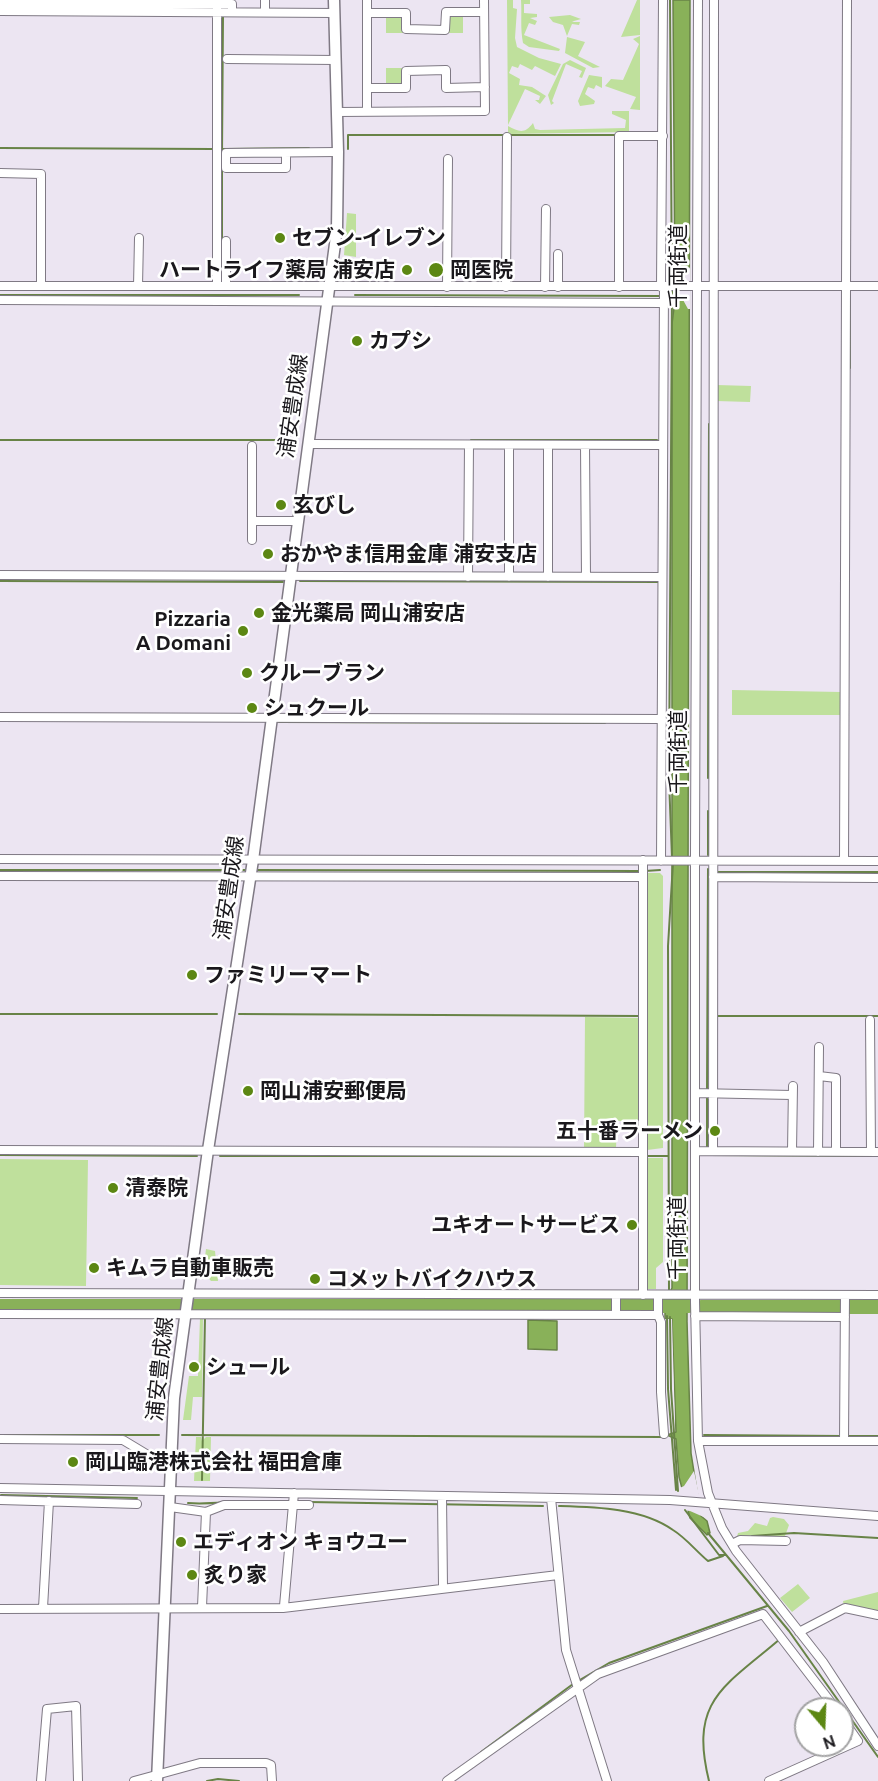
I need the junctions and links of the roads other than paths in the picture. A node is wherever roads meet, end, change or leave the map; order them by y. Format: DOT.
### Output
graph roads {
  1 [pos="265,0"];
  2 [pos="334,0"];
  3 [pos="367,0"];
  4 [pos="484,0"];
  5 [pos="663,0"];
  6 [pos="698,0"];
  7 [pos="714,0"];
  8 [pos="847,0"];
  9 [pos="0,4"];
  10 [pos="221,8"];
  11 [pos="0,11"];
  12 [pos="265,12"];
  13 [pos="484,12"];
  14 [pos="334,13"];
  15 [pos="367,13"];
  16 [pos="698,42"];
  17 [pos="711,42"];
  18 [pos="227,59"];
  19 [pos="336,60"];
  20 [pos="485,87"];
  21 [pos="367,88"];
  22 [pos="698,98"];
  23 [pos="711,98"];
  24 [pos="337,112"];
  25 [pos="367,112"];
  26 [pos="663,136"];
  27 [pos="507,137"];
  28 [pos="338,152"];
  29 [pos="286,154"];
  30 [pos="697,158"];
  31 [pos="710,158"];
  32 [pos="448,159"];
  33 [pos="0,173"];
  34 [pos="546,209"];
  35 [pos="139,238"];
  36 [pos="226,241"];
  37 [pos="558,254"];
  38 [pos="0,286"];
  39 [pos="41,286"];
  40 [pos="138,286"];
  41 [pos="222,286"];
  42 [pos="713,286"];
  43 [pos="849,286"];
  44 [pos="878,286"];
  45 [pos="330,287"];
  46 [pos="447,287"];
  47 [pos="507,287"];
  48 [pos="545,287"];
  49 [pos="558,287"];
  50 [pos="619,287"];
  51 [pos="665,287"];
  52 [pos="693,287"];
  53 [pos="194,294"];
  54 [pos="257,295"];
  55 [pos="485,295"];
  56 [pos="0,300"];
  57 [pos="328,303"];
  58 [pos="663,303"];
  59 [pos="696,332"];
  60 [pos="713,333"];
  61 [pos="713,418"];
  62 [pos="696,419"];
  63 [pos="308,444"];
  64 [pos="469,445"];
  65 [pos="509,445"];
  66 [pos="548,445"];
  67 [pos="585,445"];
  68 [pos="662,445"];
  69 [pos="252,446"];
  70 [pos="697,467"];
  71 [pos="710,467"];
  72 [pos="297,520"];
  73 [pos="252,521"];
  74 [pos="697,535"];
  75 [pos="710,535"];
  76 [pos="252,540"];
  77 [pos="0,575"];
  78 [pos="292,577"];
  79 [pos="468,577"];
  80 [pos="509,577"];
  81 [pos="548,577"];
  82 [pos="586,577"];
  83 [pos="662,577"];
  84 [pos="0,717"];
  85 [pos="273,717"];
  86 [pos="662,719"];
  87 [pos="696,723"];
  88 [pos="710,724"];
  89 [pos="0,859"];
  90 [pos="666,861"];
  91 [pos="692,861"];
  92 [pos="844,861"];
  93 [pos="878,861"];
  94 [pos="252,869"];
  95 [pos="643,870"];
  96 [pos="713,870"];
  97 [pos="0,876"];
  98 [pos="878,878"];
  99 [pos="870,1020"];
  100 [pos="819,1047"];
  101 [pos="819,1076"];
  102 [pos="695,1093"];
  103 [pos="709,1093"];
  104 [pos="0,1150"];
  105 [pos="208,1150"];
  106 [pos="696,1151"];
  107 [pos="713,1151"];
  108 [pos="792,1151"];
  109 [pos="818,1152"];
  110 [pos="836,1152"];
  111 [pos="874,1152"];
  112 [pos="642,1155"];
  113 [pos="0,1293"];
  114 [pos="643,1295"];
  115 [pos="691,1295"];
  116 [pos="878,1295"];
  117 [pos="616,1298"];
  118 [pos="659,1303"];
  119 [pos="186,1305"];
  120 [pos="845,1306"];
  121 [pos="616,1313"];
  122 [pos="0,1314"];
  123 [pos="695,1317"];
  124 [pos="664,1434"];
  125 [pos="844,1437"];
  126 [pos="0,1439"];
  127 [pos="698,1441"];
  128 [pos="878,1441"];
  129 [pos="171,1469"];
  130 [pos="0,1488"];
  131 [pos="170,1490"];
  132 [pos="294,1493"];
  133 [pos="551,1498"];
  134 [pos="0,1500"];
  135 [pos="442,1501"];
  136 [pos="49,1502"];
  137 [pos="711,1503"];
  138 [pos="137,1504"];
  139 [pos="309,1505"];
  140 [pos="292,1506"];
  141 [pos="170,1507"];
  142 [pos="206,1512"];
  143 [pos="878,1516"];
  144 [pos="786,1541"];
  145 [pos="732,1544"];
  146 [pos="558,1575"];
  147 [pos="443,1587"];
  148 [pos="284,1606"];
  149 [pos="776,1606"];
  150 [pos="165,1607"];
  151 [pos="202,1607"];
  152 [pos="43,1608"];
  153 [pos="0,1609"];
  154 [pos="765,1615"];
  155 [pos="878,1615"];
  156 [pos="799,1632"];
  157 [pos="576,1684"];
  158 [pos="827,1697"];
  159 [pos="878,1746"];
  160 [pos="822,1757"];
  161 [pos="157,1777"];
  162 [pos="41,1781"];
  163 [pos="78,1781"];
  164 [pos="134,1781"];
  165 [pos="272,1781"];
  166 [pos="447,1781"];
  167 [pos="607,1781"];
  168 [pos="769,1781"];
  1 -- 12 [label="street"];
  2 -- 14 [label="main road, 浦安豊成線"];
  3 -- 15 [label="street"];
  4 -- 13 [label="street"];
  5 -- 26 [label="street"];
  6 -- 16 [label="street, 千両街道"];
  7 -- 17 [label="street"];
  8 -- 43 [label="street"];
  9 -- 10 [label="street"];
  10 -- 11 [label="street"];
  10 -- 12 [label="street"];
  10 -- 41 [label="street"];
  12 -- 14 [label="street"];
  13 -- 15 [label="street"];
  13 -- 20 [label="street"];
  14 -- 19 [label="main road, 浦安豊成線"];
  15 -- 21 [label="street"];
  16 -- 17 [label="street"];
  16 -- 22 [label="street, 千両街道"];
  17 -- 23 [label="street"];
  18 -- 19 [label="street"];
  19 -- 24 [label="main road, 浦安豊成線"];
  20 -- 21 [label="street"];
  20 -- 25 [label="street"];
  21 -- 25 [label="street"];
  22 -- 23 [label="street"];
  22 -- 30 [label="street, 千両街道"];
  23 -- 31 [label="street"];
  24 -- 25 [label="street"];
  24 -- 28 [label="main road, 浦安豊成線"];
  26 -- 50 [label="street"];
  26 -- 51 [label="street"];
  27 -- 47 [label="street"];
  28 -- 29 [label="street"];
  28 -- 45 [label="main road, 浦安豊成線"];
  29 -- 29 [label="street"];
  30 -- 31 [label="street"];
  30 -- 52 [label="street, 千両街道"];
  31 -- 42 [label="street"];
  32 -- 46 [label="street"];
  33 -- 39 [label="street"];
  34 -- 48 [label="street"];
  35 -- 40 [label="street"];
  36 -- 41 [label="street"];
  37 -- 49 [label="street"];
  38 -- 39 [label="street"];
  39 -- 40 [label="street"];
  40 -- 53 [label="street"];
  41 -- 53 [label="street"];
  41 -- 54 [label="street"];
  42 -- 43 [label="street"];
  42 -- 52 [label="street"];
  42 -- 60 [label="street"];
  43 -- 44 [label="street"];
  43 -- 92 [label="street"];
  45 -- 46 [label="street"];
  45 -- 54 [label="street"];
  45 -- 57 [label="main road, 浦安豊成線"];
  46 -- 55 [label="street"];
  47 -- 48 [label="street"];
  47 -- 55 [label="street"];
  48 -- 49 [label="street"];
  49 -- 50 [label="street"];
  50 -- 51 [label="street"];
  51 -- 52 [label="street"];
  51 -- 58 [label="street"];
  52 -- 59 [label="street, 千両街道"];
  53 -- 54 [label="street"];
  53 -- 56 [label="street"];
  54 -- 57 [label="street"];
  55 -- 57 [label="street"];
  55 -- 58 [label="street"];
  57 -- 63 [label="main road, 浦安豊成線"];
  58 -- 68 [label="street"];
  59 -- 60 [label="street"];
  59 -- 62 [label="street, 千両街道"];
  60 -- 61 [label="street"];
  61 -- 62 [label="street"];
  61 -- 71 [label="street"];
  62 -- 70 [label="street, 千両街道"];
  63 -- 64 [label="street"];
  63 -- 72 [label="main road, 浦安豊成線"];
  64 -- 65 [label="street"];
  64 -- 79 [label="street"];
  65 -- 66 [label="street"];
  65 -- 80 [label="street"];
  66 -- 67 [label="street"];
  66 -- 81 [label="street"];
  67 -- 68 [label="street"];
  67 -- 82 [label="street"];
  68 -- 83 [label="street"];
  69 -- 73 [label="street"];
  70 -- 71 [label="street"];
  70 -- 74 [label="street, 千両街道"];
  71 -- 75 [label="street"];
  72 -- 73 [label="street"];
  72 -- 78 [label="main road, 浦安豊成線"];
  73 -- 76 [label="street"];
  74 -- 75 [label="street"];
  74 -- 87 [label="street, 千両街道"];
  75 -- 88 [label="street"];
  77 -- 78 [label="street"];
  78 -- 79 [label="street"];
  78 -- 85 [label="main road, 浦安豊成線"];
  79 -- 80 [label="street"];
  80 -- 81 [label="street"];
  81 -- 82 [label="street"];
  82 -- 83 [label="street"];
  83 -- 86 [label="street"];
  84 -- 85 [label="street"];
  85 -- 86 [label="street"];
  85 -- 94 [label="main road, 浦安豊成線"];
  86 -- 90 [label="street"];
  87 -- 88 [label="street"];
  87 -- 91 [label="street, 千両街道"];
  88 -- 96 [label="street"];
  89 -- 94 [label="street"];
  90 -- 91 [label="street"];
  90 -- 95 [label="street"];
  91 -- 96 [label="street"];
  91 -- 102 [label="street, 千両街道"];
  92 -- 93 [label="street"];
  92 -- 96 [label="street"];
  94 -- 95 [label="street"];
  94 -- 95 [label="street"];
  94 -- 97 [label="street"];
  94 -- 105 [label="main road, 浦安豊成線"];
  95 -- 112 [label="street"];
  96 -- 98 [label="street"];
  96 -- 103 [label="street"];
  99 -- 111 [label="street"];
  100 -- 101 [label="street"];
  101 -- 109 [label="street"];
  101 -- 110 [label="street"];
  102 -- 103 [label="street"];
  102 -- 106 [label="street, 千両街道"];
  103 -- 107 [label="street"];
  103 -- 108 [label="street"];
  104 -- 105 [label="street"];
  105 -- 112 [label="street"];
  105 -- 119 [label="main road, 浦安豊成線"];
  106 -- 107 [label="street"];
  106 -- 115 [label="street, 千両街道"];
  107 -- 108 [label="street"];
  108 -- 109 [label="street"];
  109 -- 110 [label="street"];
  110 -- 111 [label="street"];
  112 -- 114 [label="street"];
  113 -- 119 [label="street"];
  114 -- 117 [label="street"];
  114 -- 118 [label="street"];
  115 -- 118 [label="street"];
  115 -- 120 [label="street"];
  115 -- 123 [label="street, 千両街道"];
  116 -- 120 [label="street"];
  117 -- 119 [label="street"];
  117 -- 121 [label="street"];
  118 -- 121 [label="street"];
  118 -- 124 [label="street"];
  119 -- 121 [label="street"];
  119 -- 122 [label="street"];
  119 -- 129 [label="main road, 浦安豊成線"];
  120 -- 123 [label="street"];
  120 -- 125 [label="street"];
  123 -- 127 [label="street, 千両街道"];
  125 -- 127 [label="street"];
  125 -- 128 [label="street"];
  126 -- 129 [label="street"];
  127 -- 137 [label="street, 千両街道"];
  129 -- 131 [label="main road, 浦安豊成線"];
  130 -- 131 [label="street"];
  131 -- 132 [label="street"];
  131 -- 141 [label="main road, 浦安豊成線"];
  132 -- 135 [label="street"];
  132 -- 140 [label="street"];
  133 -- 135 [label="street"];
  133 -- 137 [label="street"];
  133 -- 146 [label="street"];
  134 -- 136 [label="street"];
  135 -- 147 [label="street"];
  136 -- 138 [label="street"];
  136 -- 152 [label="street"];
  137 -- 143 [label="street"];
  137 -- 145 [label="street, 千両街道"];
  139 -- 140 [label="street"];
  140 -- 142 [label="street"];
  140 -- 148 [label="street"];
  141 -- 142 [label="street"];
  141 -- 150 [label="main road, 浦安豊成線"];
  142 -- 151 [label="street"];
  144 -- 145 [label="street"];
  145 -- 149 [label="street, 千両街道"];
  146 -- 147 [label="street"];
  146 -- 157 [label="street"];
  147 -- 148 [label="street"];
  148 -- 151 [label="street"];
  149 -- 154 [label="street"];
  149 -- 156 [label="street, 千両街道"];
  150 -- 151 [label="street"];
  150 -- 152 [label="street"];
  150 -- 161 [label="main road, 浦安豊成線"];
  152 -- 153 [label="street"];
  154 -- 157 [label="street"];
  154 -- 158 [label="street"];
  155 -- 156 [label="street"];
  156 -- 159 [label="street, 千両街道"];
  157 -- 166 [label="street"];
  157 -- 167 [label="street"];
  160 -- 168 [label="street"];
  161 -- 164 [label="street"];
  161 -- 165 [label="street"];
  162 -- 163 [label="street"];
}
